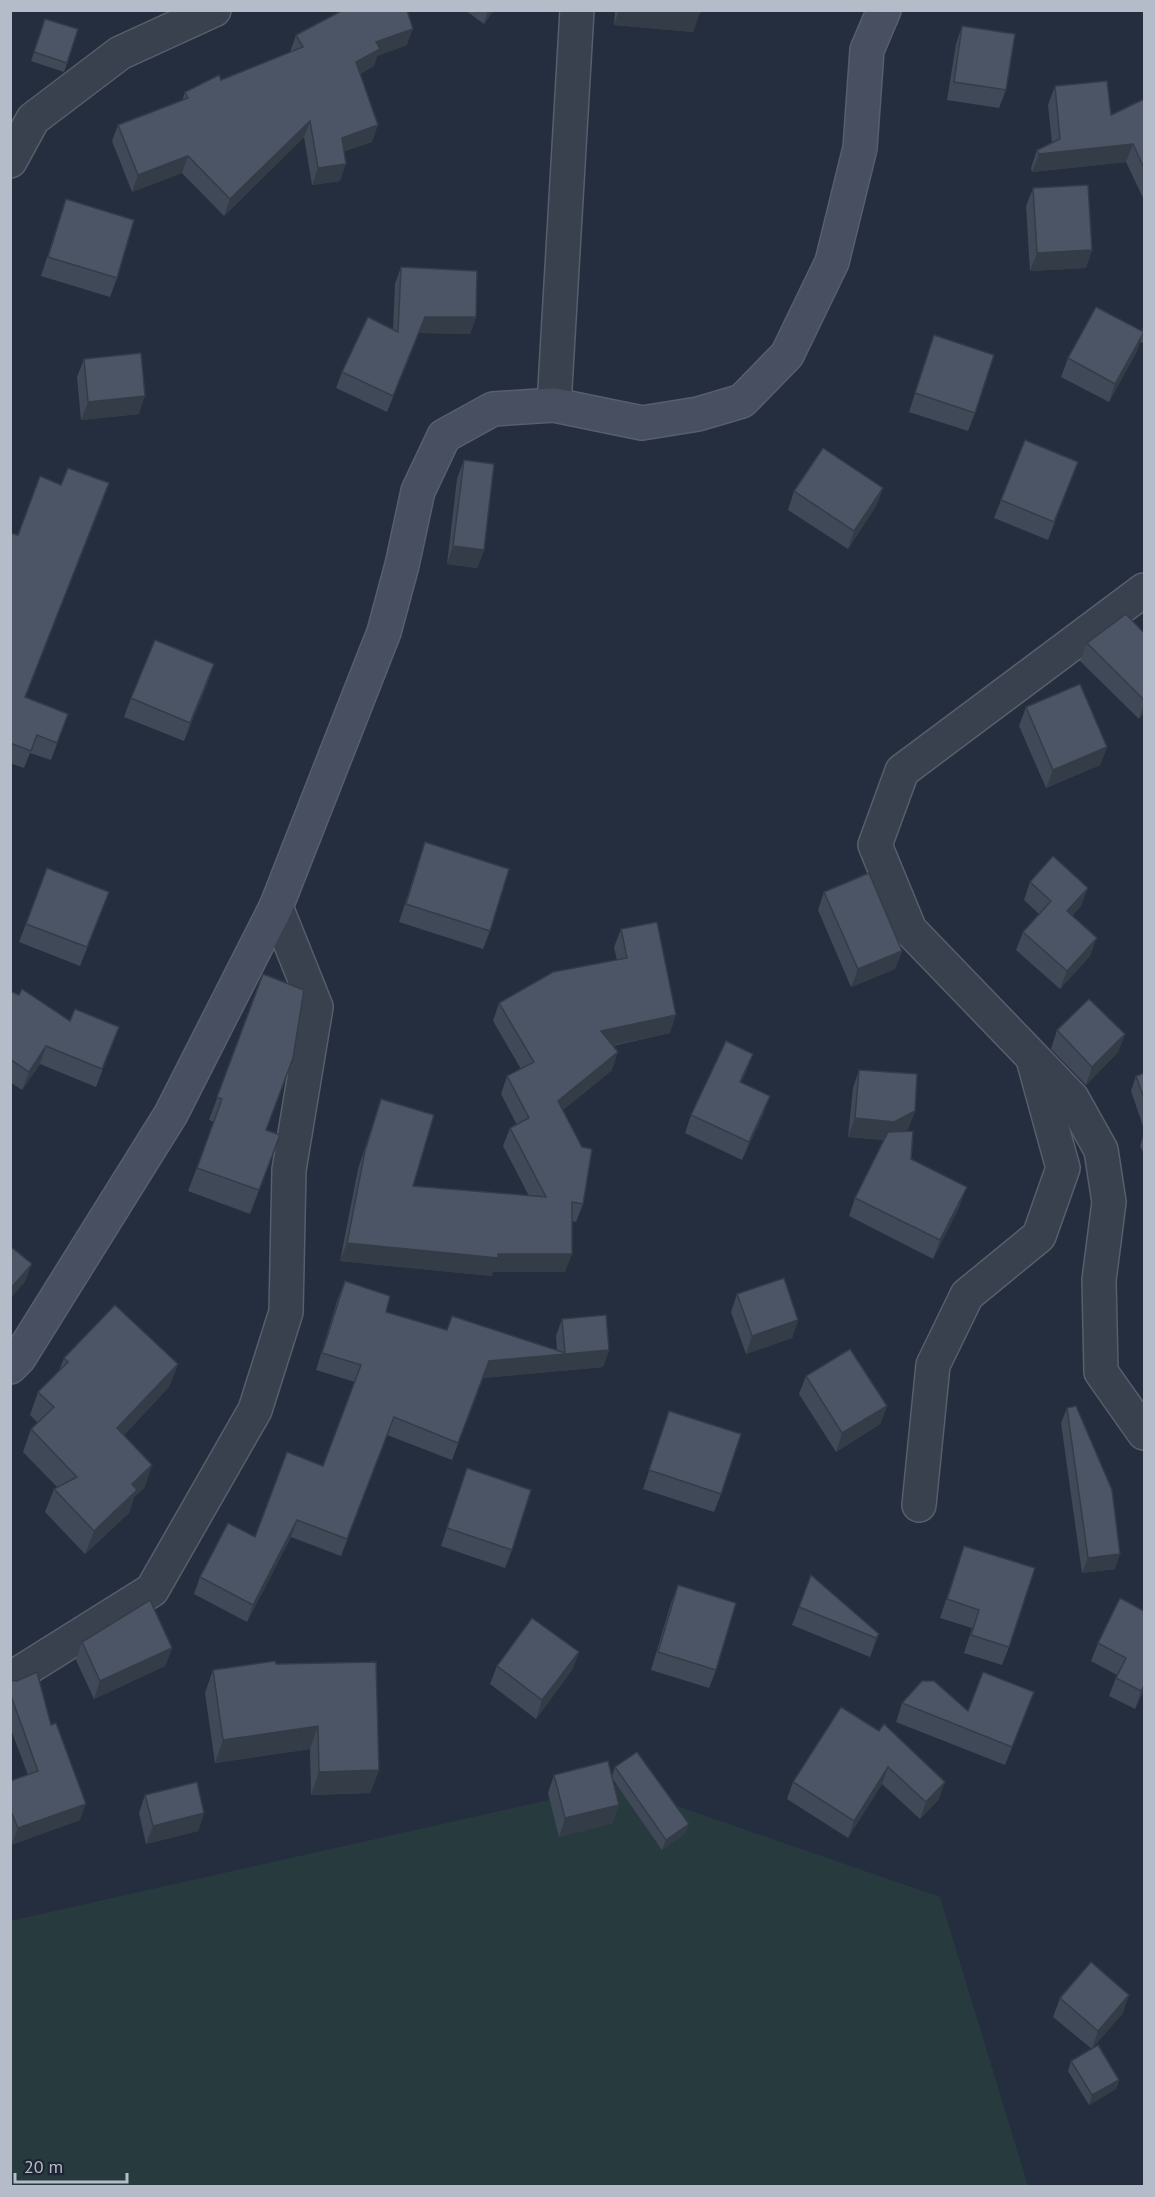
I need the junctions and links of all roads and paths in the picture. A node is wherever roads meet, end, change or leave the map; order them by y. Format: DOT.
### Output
graph roads {
  1 [pos="214,10"];
  2 [pos="577,10"];
  3 [pos="884,10"];
  4 [pos="10,161"];
  5 [pos="554,405"];
  6 [pos="1144,590"];
  7 [pos="276,907"];
  8 [pos="1032,1055"];
  9 [pos="10,1366"];
  10 [pos="1144,1433"];
  11 [pos="919,1505"];
  12 [pos="10,1679"];
  1 -- 4 [label="street"];
  2 -- 5 [label="street"];
  3 -- 5 [label="main road"];
  5 -- 7 [label="main road"];
  6 -- 8 [label="street"];
  7 -- 9 [label="main road"];
  7 -- 12 [label="street"];
  8 -- 10 [label="street"];
  8 -- 11 [label="street"];
}
